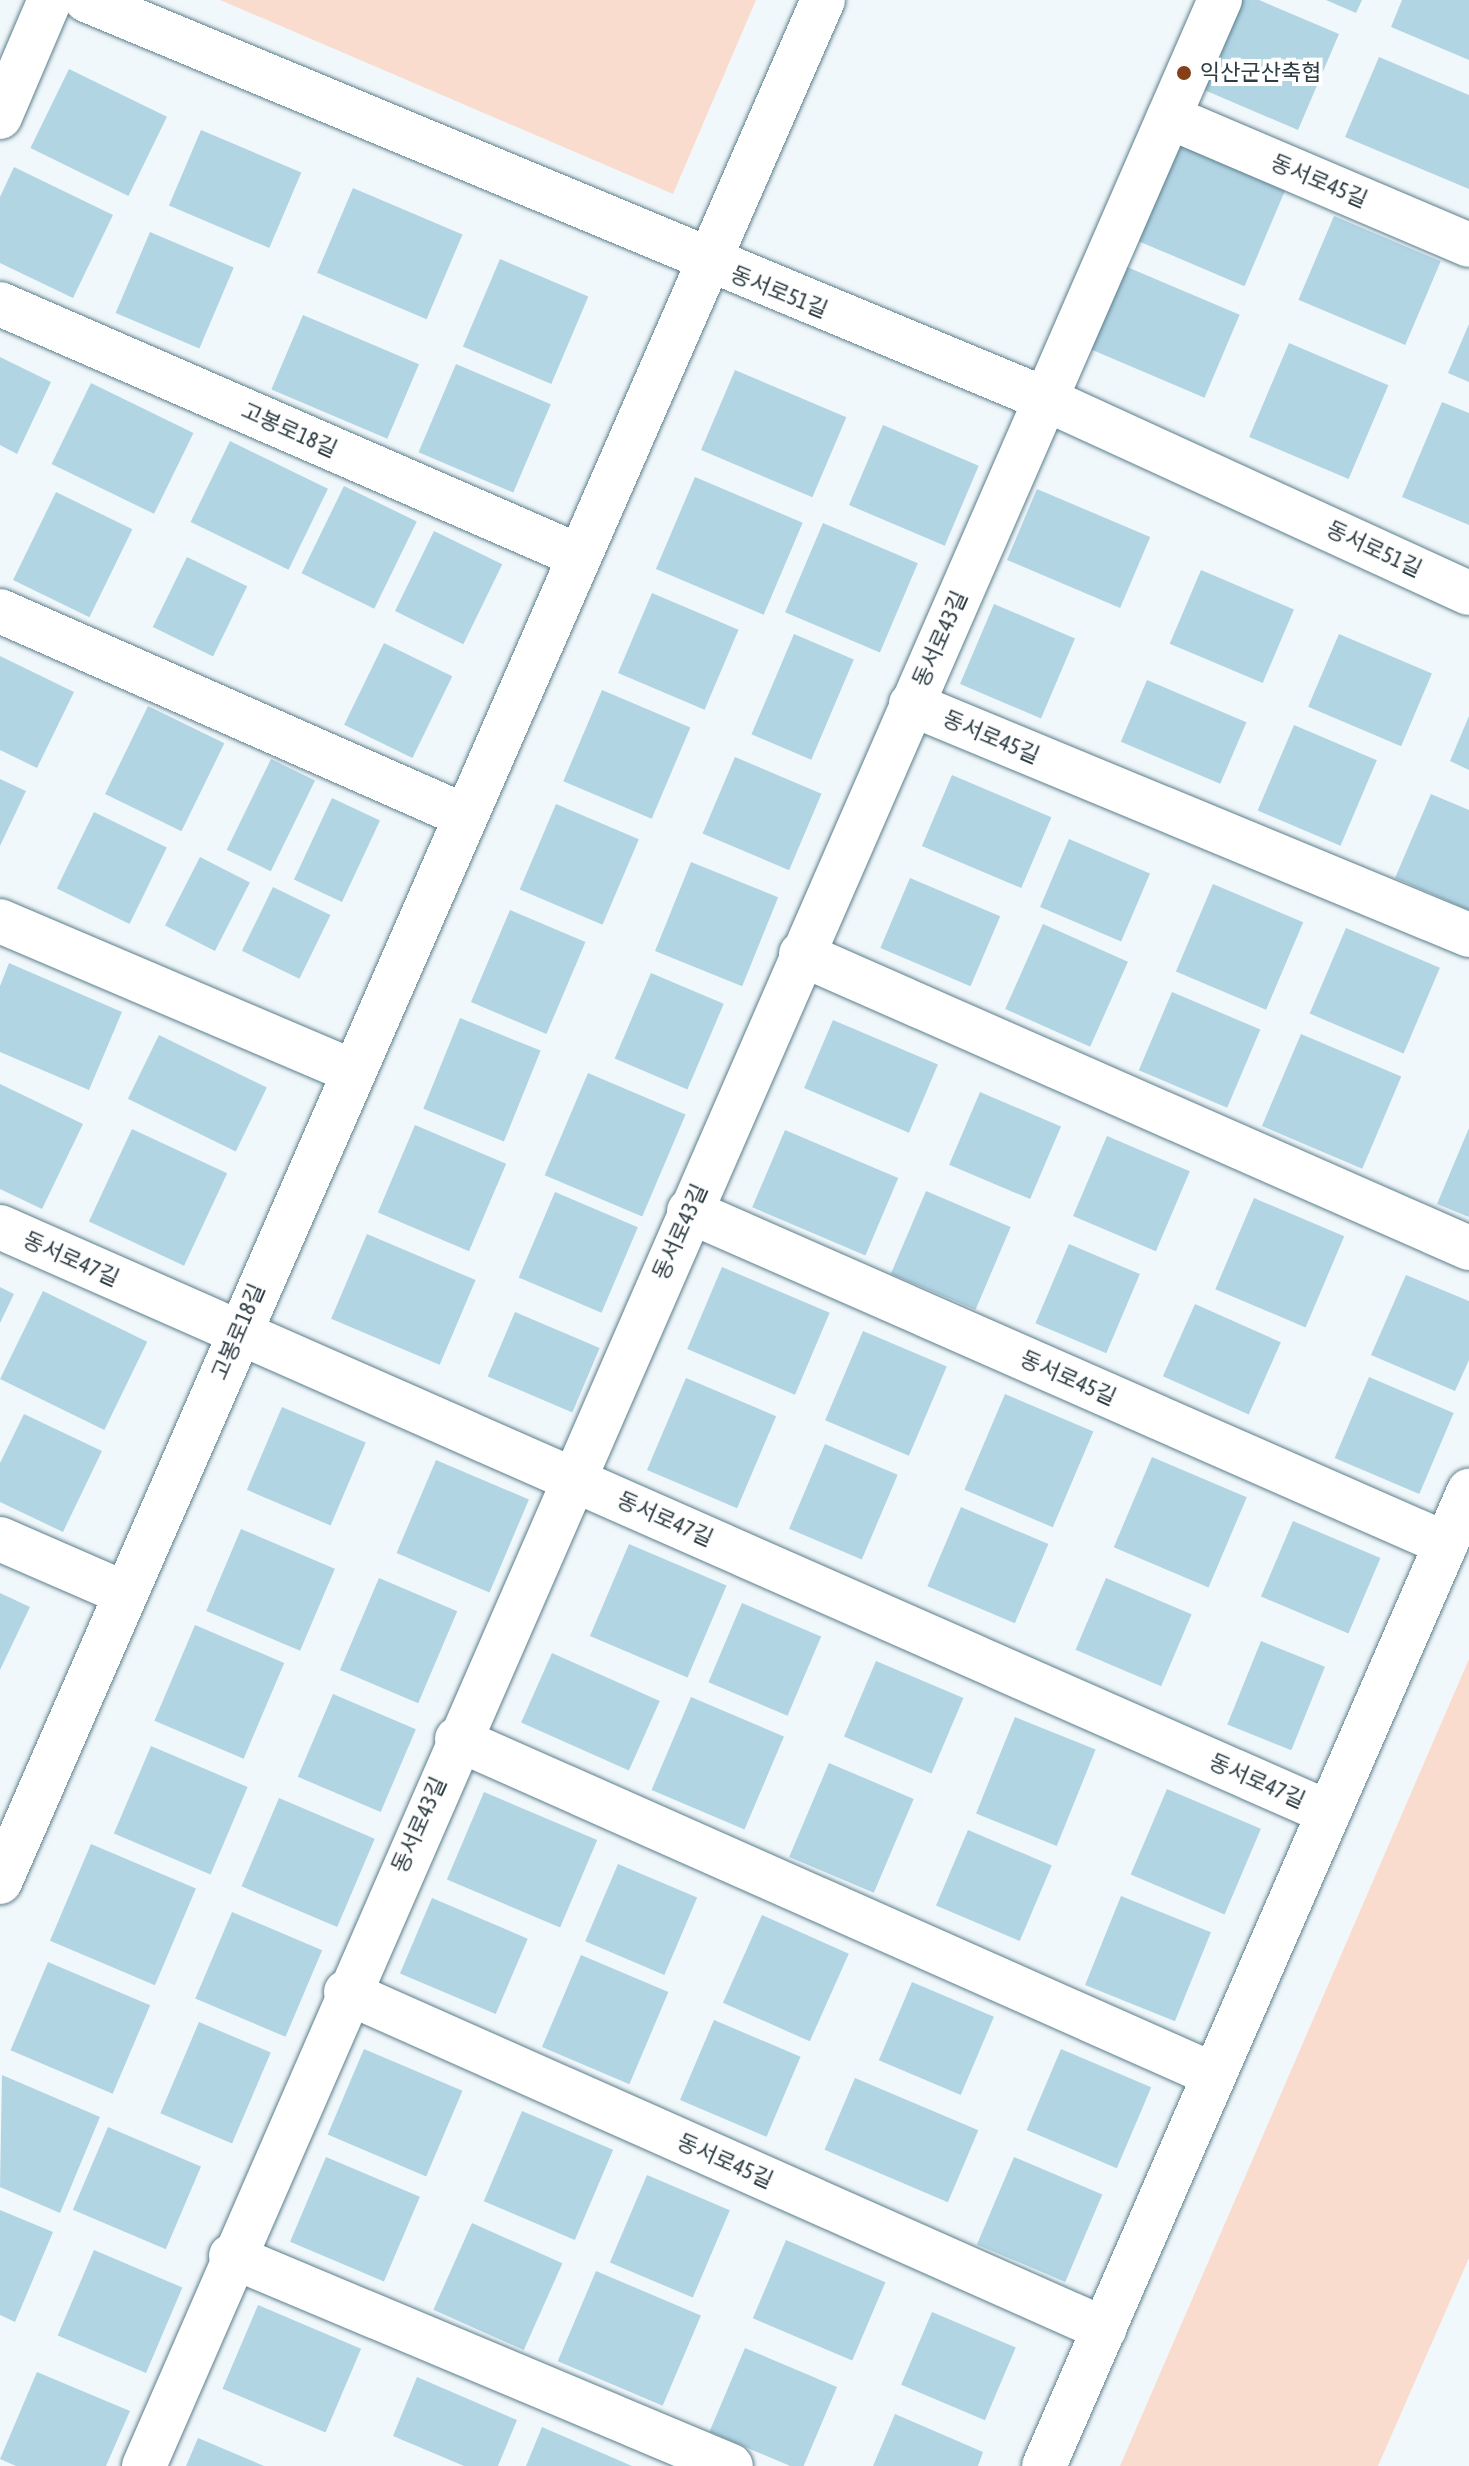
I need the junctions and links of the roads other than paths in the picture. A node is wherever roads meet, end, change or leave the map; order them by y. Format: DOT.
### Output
graph roads {
  1 [pos="50,0"];
  2 [pos="86,0"];
  3 [pos="823,0"];
  4 [pos="1220,0"];
  5 [pos="0,117"];
  6 [pos="1169,117"];
  7 [pos="1469,245"];
  8 [pos="709,264"];
  9 [pos="0,304"];
  10 [pos="1045,399"];
  11 [pos="579,556"];
  12 [pos="1469,593"];
  13 [pos="0,611"];
  14 [pos="911,704"];
  15 [pos="465,816"];
  16 [pos="0,921"];
  17 [pos="1469,935"];
  18 [pos="801,954"];
  19 [pos="349,1070"];
  20 [pos="689,1211"];
  21 [pos="0,1227"];
  22 [pos="1469,1248"];
  23 [pos="238,1333"];
  24 [pos="571,1478"];
  25 [pos="1469,1491"];
  26 [pos="0,1539"];
  27 [pos="1446,1544"];
  28 [pos="124,1593"];
  29 [pos="457,1739"];
  30 [pos="1329,1813"];
  31 [pos="3,1864"];
  32 [pos="346,1992"];
  33 [pos="1214,2075"];
  34 [pos="231,2256"];
  35 [pos="1104,2329"];
  36 [pos="144,2466"];
  37 [pos="731,2466"];
  38 [pos="1044,2466"];
  1 -- 5 [label="street"];
  2 -- 8 [label="street, 동서로51길"];
  3 -- 8 [label="street, 고봉로18길"];
  4 -- 6 [label="street, 동서로43길"];
  6 -- 7 [label="street, 동서로45길"];
  6 -- 10 [label="street, 동서로43길"];
  8 -- 10 [label="street, 동서로51길"];
  8 -- 11 [label="street, 고봉로18길"];
  9 -- 11 [label="street, 고봉로18길"];
  10 -- 12 [label="street, 동서로51길"];
  10 -- 14 [label="street, 동서로43길"];
  11 -- 15 [label="street, 고봉로18길"];
  13 -- 15 [label="street"];
  14 -- 17 [label="street, 동서로45길"];
  14 -- 18 [label="street, 동서로43길"];
  15 -- 19 [label="street, 고봉로18길"];
  16 -- 19 [label="street"];
  18 -- 20 [label="street, 동서로43길"];
  18 -- 22 [label="street"];
  19 -- 23 [label="street, 고봉로18길"];
  20 -- 24 [label="street, 동서로43길"];
  20 -- 27 [label="street, 동서로45길"];
  21 -- 23 [label="street, 동서로47길"];
  23 -- 24 [label="street, 동서로47길"];
  23 -- 28 [label="street, 고봉로18길"];
  24 -- 29 [label="street, 동서로43길"];
  24 -- 30 [label="street, 동서로47길"];
  25 -- 27 [label="street"];
  26 -- 28 [label="street"];
  27 -- 30 [label="street"];
  28 -- 31 [label="street, 고봉로18길"];
  29 -- 32 [label="street, 동서로43길"];
  29 -- 33 [label="street"];
  30 -- 33 [label="street"];
  32 -- 34 [label="street, 동서로43길"];
  32 -- 35 [label="street, 동서로45길"];
  33 -- 35 [label="street"];
  34 -- 36 [label="street, 동서로43길"];
  34 -- 37 [label="street"];
  35 -- 38 [label="street"];
}
